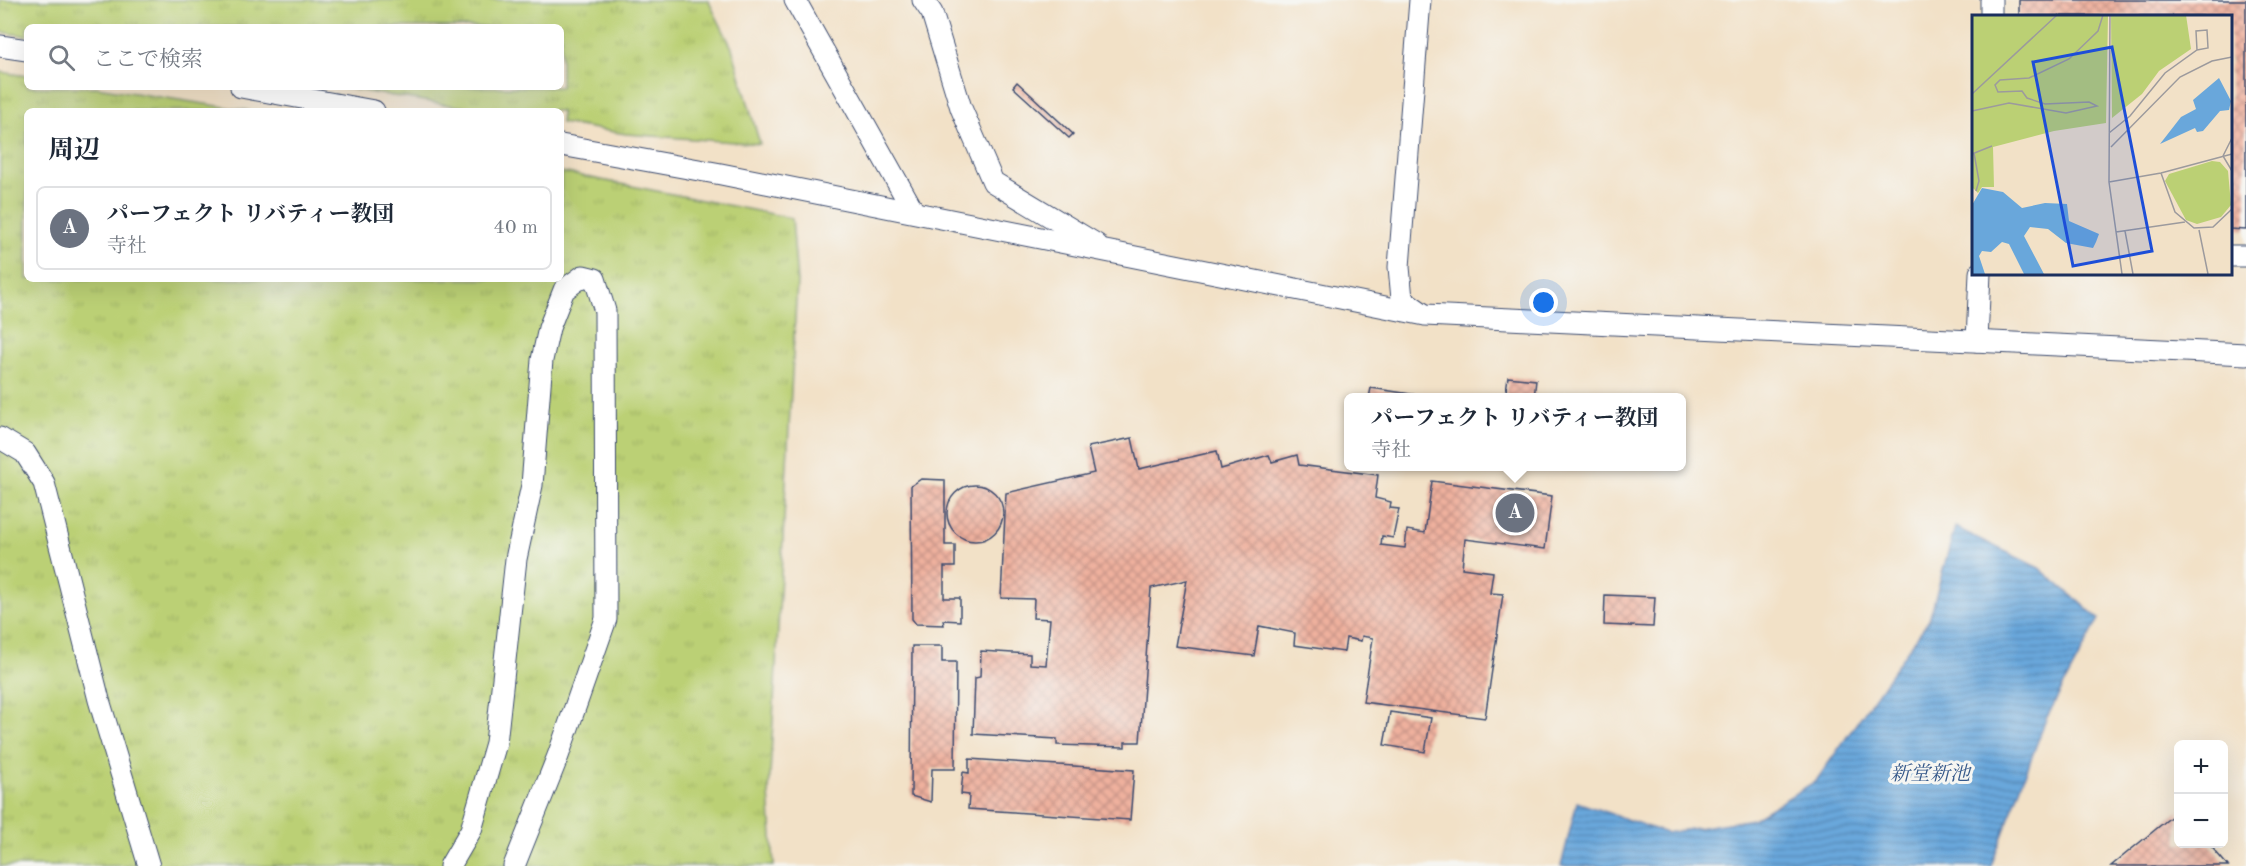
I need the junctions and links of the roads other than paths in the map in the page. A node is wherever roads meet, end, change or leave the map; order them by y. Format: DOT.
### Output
graph roads {
  1 [pos="795,0"];
  2 [pos="923,0"];
  3 [pos="1420,0"];
  4 [pos="0,46"];
  5 [pos="24,50"];
  6 [pos="258,90"];
  7 [pos="357,108"];
  8 [pos="564,146"];
  9 [pos="914,212"];
  10 [pos="1109,252"];
  11 [pos="1980,274"];
  12 [pos="1425,315"];
  13 [pos="1977,341"];
  14 [pos="2246,354"];
  15 [pos="0,438"];
  16 [pos="149,866"];
  17 [pos="450,866"];
  18 [pos="514,866"];
  1 -- 9 [label="lane"];
  2 -- 10 [label="lane"];
  3 -- 12 [label="lane"];
  4 -- 5 [label="lane"];
  6 -- 7 [label="lane"];
  8 -- 9 [label="lane"];
  9 -- 10 [label="lane"];
  10 -- 12 [label="lane"];
  11 -- 13 [label="lane"];
  12 -- 13 [label="lane"];
  13 -- 14 [label="lane"];
  15 -- 16 [label="lane"];
  17 -- 18 [label="lane"];
}
